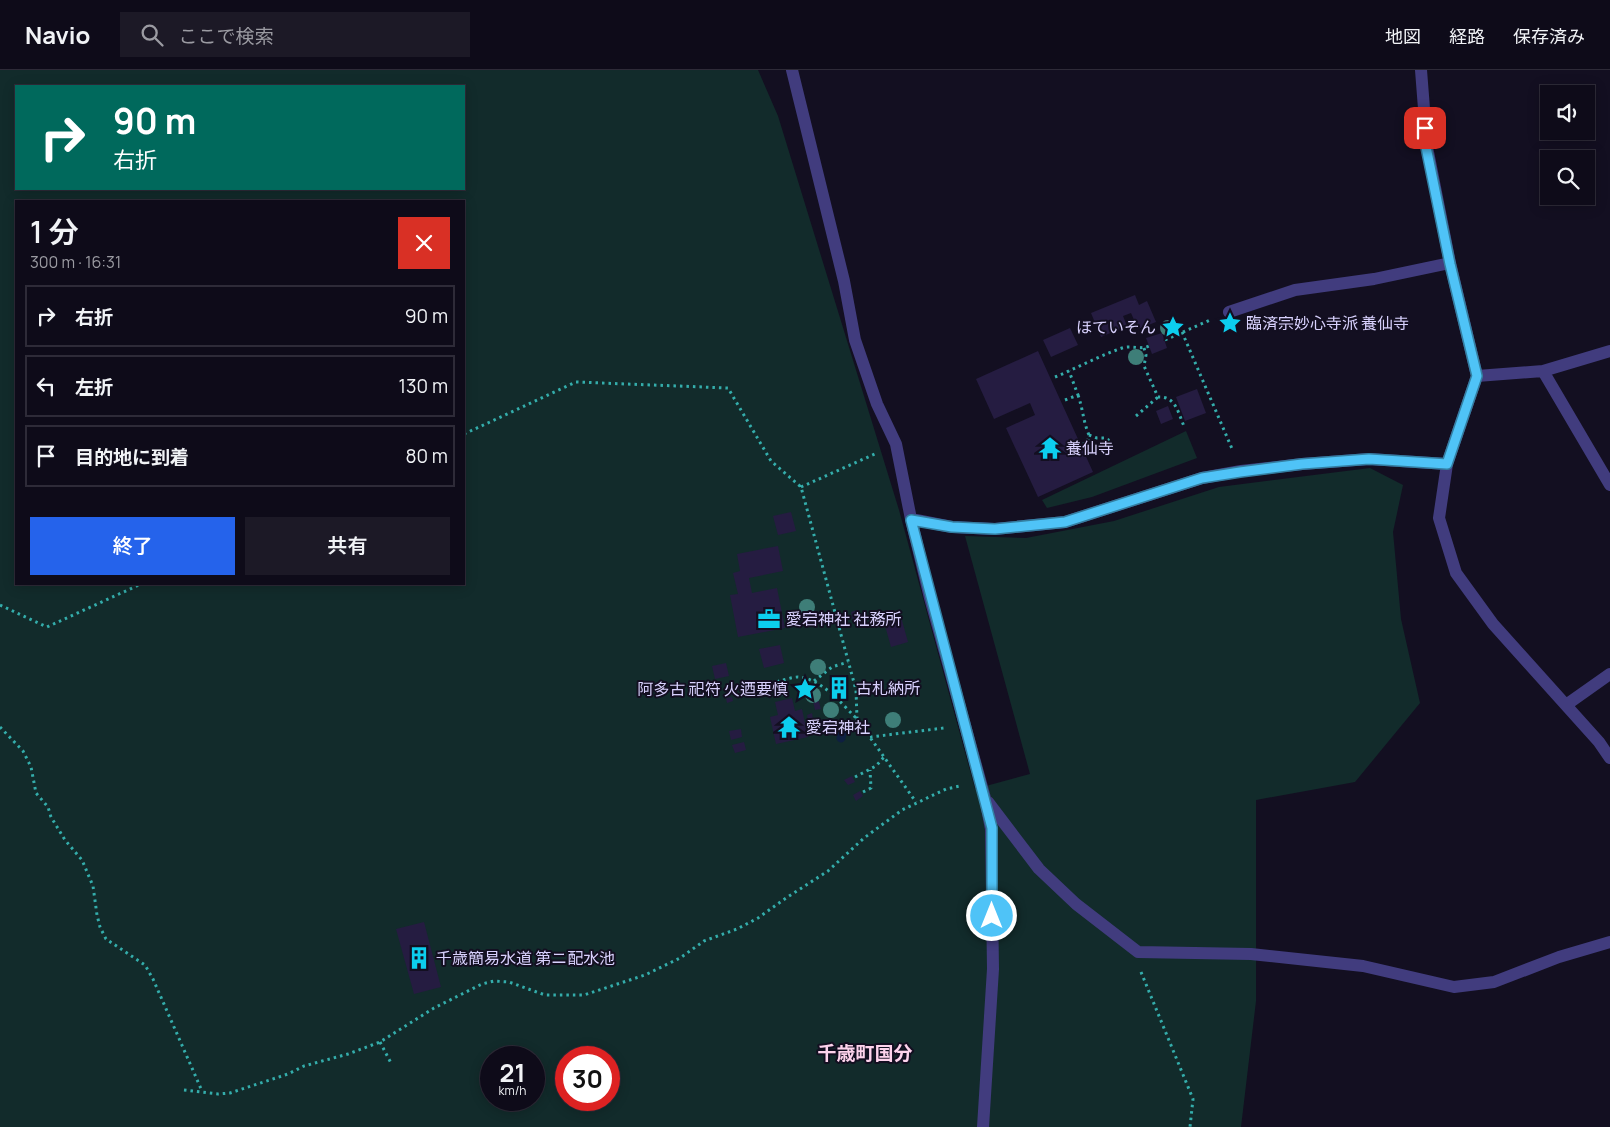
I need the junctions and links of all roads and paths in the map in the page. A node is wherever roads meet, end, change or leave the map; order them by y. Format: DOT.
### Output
graph roads {
  1 [pos="792,70"];
  2 [pos="1421,70"];
  3 [pos="1450,264"];
  4 [pos="1229,312"];
  5 [pos="1187,331"];
  6 [pos="1182,332"];
  7 [pos="1165,340"];
  8 [pos="1149,346"];
  9 [pos="1144,348"];
  10 [pos="1610,351"];
  11 [pos="1543,371"];
  12 [pos="1069,372"];
  13 [pos="1477,376"];
  14 [pos="1055,377"];
  15 [pos="1078,395"];
  16 [pos="1158,397"];
  17 [pos="1065,400"];
  18 [pos="1136,416"];
  19 [pos="1184,426"];
  20 [pos="465,434"];
  21 [pos="1089,435"];
  22 [pos="1109,441"];
  23 [pos="896,444"];
  24 [pos="1083,444"];
  25 [pos="1447,464"];
  26 [pos="1240,472"];
  27 [pos="1610,485"];
  28 [pos="801,487"];
  29 [pos="911,520"];
  30 [pos="139,585"];
  31 [pos="0,605"];
  32 [pos="848,662"];
  33 [pos="1610,674"];
  34 [pos="814,681"];
  35 [pos="782,696"];
  36 [pos="1566,705"];
  37 [pos="857,719"];
  38 [pos="0,727"];
  39 [pos="946,728"];
  40 [pos="870,737"];
  41 [pos="884,757"];
  42 [pos="1610,758"];
  43 [pos="870,770"];
  44 [pos="855,777"];
  45 [pos="979,780"];
  46 [pos="863,792"];
  47 [pos="984,798"];
  48 [pos="916,802"];
  49 [pos="1610,942"];
  50 [pos="1138,952"];
  51 [pos="380,1042"];
  52 [pos="392,1064"];
  53 [pos="184,1090"];
  54 [pos="202,1092"];
  55 [pos="983,1127"];
  56 [pos="1190,1127"];
  1 -- 23 [label="street"];
  2 -- 3 [label="street"];
  3 -- 4 [label="street"];
  3 -- 13 [label="street"];
  5 -- 6 [label="path"];
  6 -- 7 [label="path"];
  6 -- 26 [label="path"];
  8 -- 9 [label="path"];
  9 -- 12 [label="path"];
  9 -- 16 [label="path"];
  10 -- 11 [label="street"];
  11 -- 13 [label="street"];
  11 -- 27 [label="street"];
  12 -- 14 [label="path"];
  12 -- 15 [label="path"];
  13 -- 25 [label="street"];
  15 -- 17 [label="path"];
  15 -- 21 [label="path"];
  16 -- 18 [label="path"];
  16 -- 19 [label="path"];
  20 -- 28 [label="path"];
  21 -- 22 [label="path"];
  21 -- 24 [label="path"];
  23 -- 28 [label="path"];
  23 -- 29 [label="street"];
  25 -- 26 [label="street"];
  25 -- 36 [label="street"];
  26 -- 29 [label="street"];
  28 -- 32 [label="path"];
  29 -- 45 [label="street"];
  30 -- 31 [label="path"];
  32 -- 34 [label="path"];
  32 -- 37 [label="path"];
  33 -- 36 [label="street"];
  34 -- 35 [label="path"];
  34 -- 37 [label="path"];
  36 -- 42 [label="street"];
  37 -- 40 [label="path"];
  38 -- 54 [label="path"];
  39 -- 40 [label="path"];
  40 -- 41 [label="path"];
  41 -- 43 [label="path"];
  41 -- 48 [label="path"];
  43 -- 44 [label="path"];
  43 -- 46 [label="path"];
  45 -- 47 [label="street"];
  45 -- 48 [label="path"];
  47 -- 50 [label="street"];
  47 -- 55 [label="street"];
  48 -- 51 [label="path"];
  49 -- 50 [label="street"];
  50 -- 56 [label="path"];
  51 -- 52 [label="path"];
  51 -- 54 [label="path"];
  53 -- 54 [label="path"];
}
